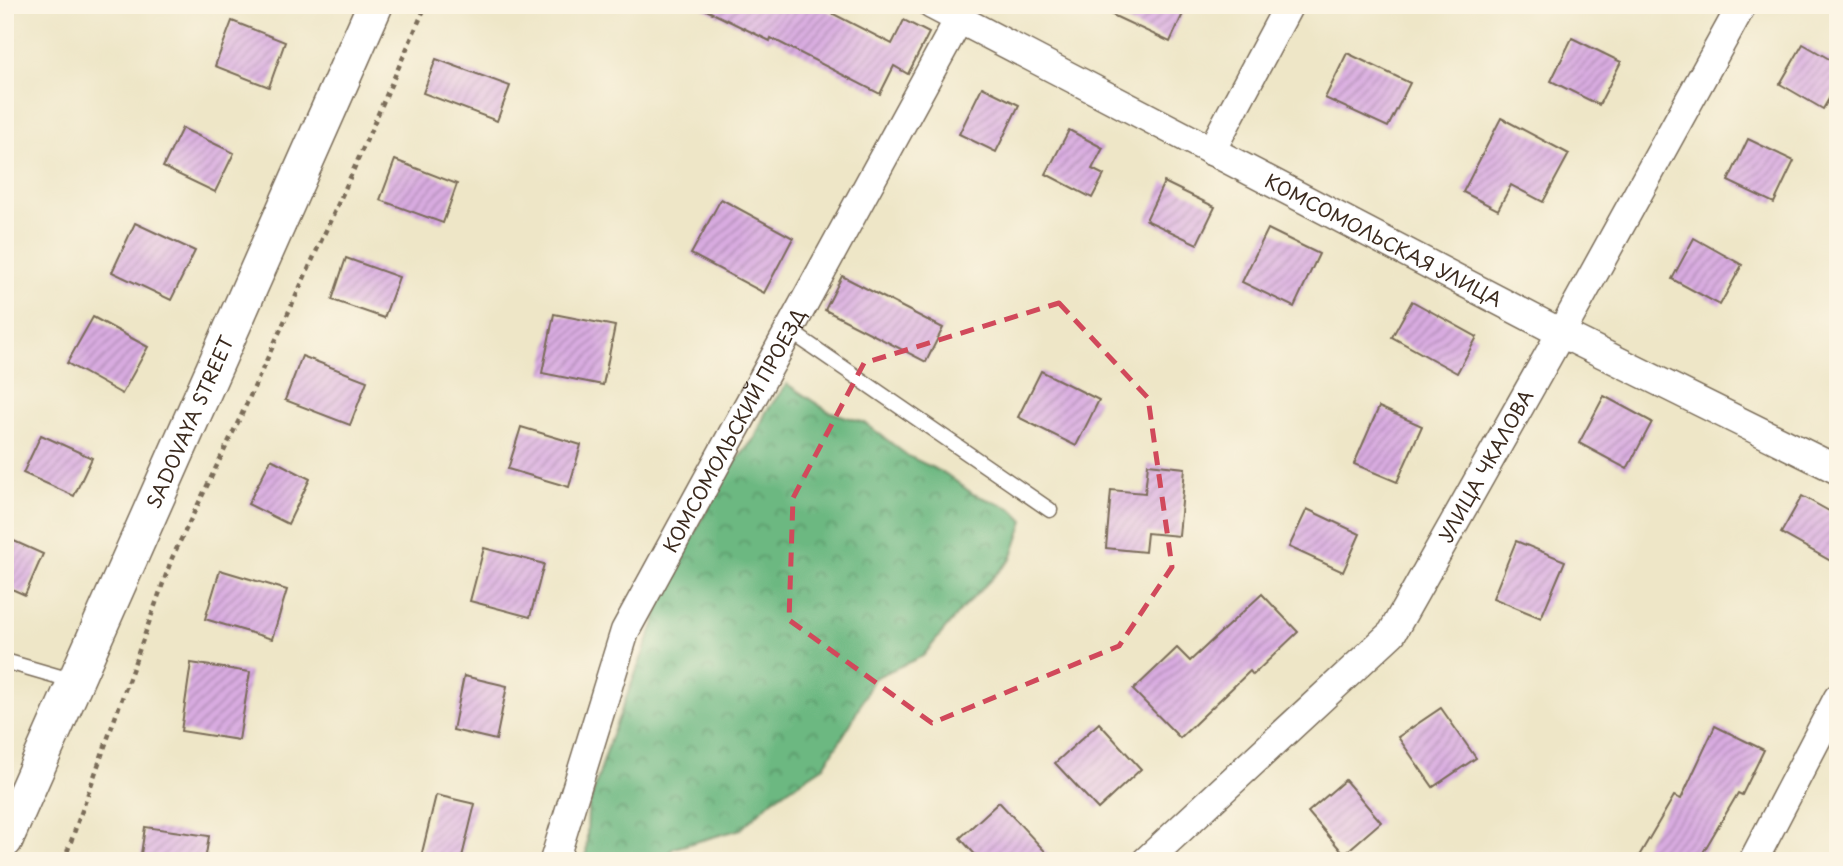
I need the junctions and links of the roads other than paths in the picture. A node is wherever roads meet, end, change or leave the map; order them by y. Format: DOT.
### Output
graph roads {
  1 [pos="375,5"];
  2 [pos="932,5"];
  3 [pos="1289,5"];
  4 [pos="1742,5"];
  5 [pos="959,19"];
  6 [pos="1211,151"];
  7 [pos="790,331"];
  8 [pos="1561,333"];
  9 [pos="1838,470"];
  10 [pos="1050,510"];
  11 [pos="5,661"];
  12 [pos="76,681"];
  13 [pos="1838,698"];
  14 [pos="5,840"];
  15 [pos="554,861"];
  16 [pos="1146,861"];
  17 [pos="1753,861"];
  1 -- 12 [label="street, SADOVAYA STREET"];
  2 -- 5 [label="street, КОМСОМОЛЬСКАЯ УЛИЦА"];
  3 -- 6 [label="street"];
  4 -- 8 [label="street, УЛИЦА ЧКАЛОВА"];
  5 -- 6 [label="street, КОМСОМОЛЬСКАЯ УЛИЦА"];
  5 -- 7 [label="street, КОМСОМОЛЬСКИЙ ПРОЕЗД"];
  6 -- 8 [label="street, КОМСОМОЛЬСКАЯ УЛИЦА"];
  7 -- 10 [label="lane"];
  7 -- 15 [label="street, КОМСОМОЛЬСКИЙ ПРОЕЗД"];
  8 -- 9 [label="street, КОМСОМОЛЬСКАЯ УЛИЦА"];
  8 -- 16 [label="street, УЛИЦА ЧКАЛОВА"];
  11 -- 12 [label="lane"];
  12 -- 14 [label="street, SADOVAYA STREET"];
  13 -- 17 [label="street"];
}
